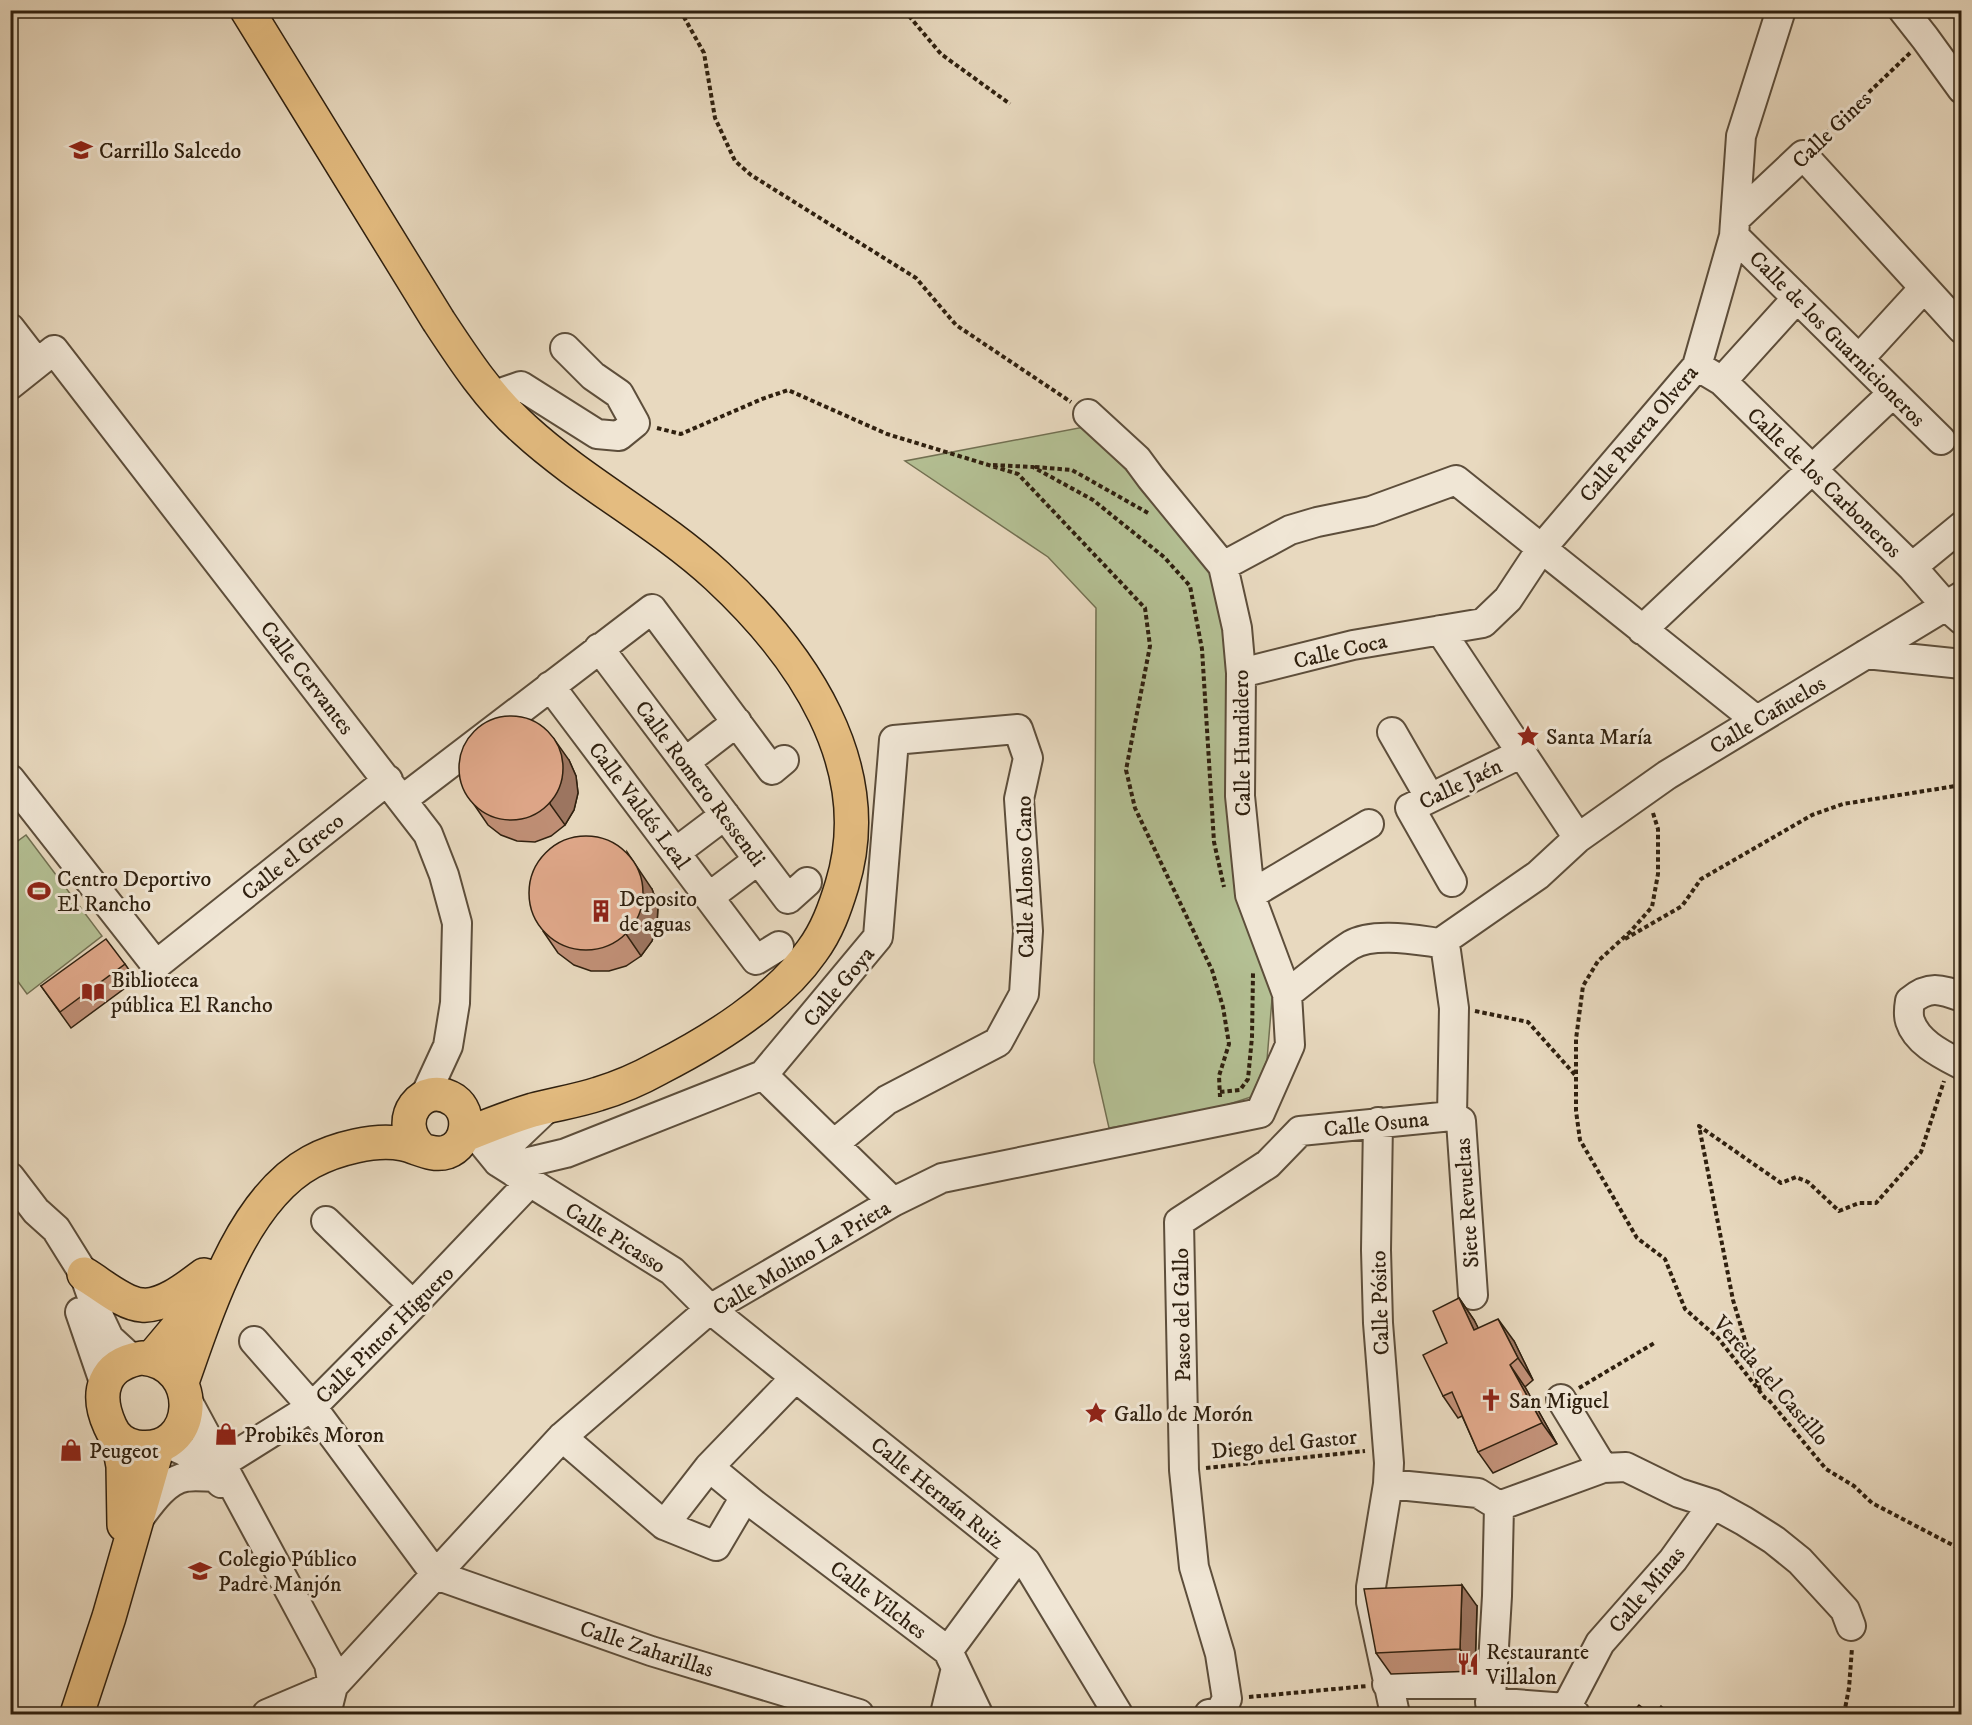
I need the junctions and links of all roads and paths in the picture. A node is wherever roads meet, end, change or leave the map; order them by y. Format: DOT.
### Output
graph roads {
  1 [pos="247,10"];
  2 [pos="680,10"];
  3 [pos="904,10"];
  4 [pos="1781,10"];
  5 [pos="1918,20"];
  6 [pos="1962,89"];
  7 [pos="1010,104"];
  8 [pos="1803,155"];
  9 [pos="1735,227"];
  10 [pos="1924,288"];
  11 [pos="1797,298"];
  12 [pos="10,328"];
  13 [pos="1962,329"];
  14 [pos="565,348"];
  15 [pos="46,356"];
  16 [pos="1859,359"];
  17 [pos="1697,366"];
  18 [pos="1722,381"];
  19 [pos="10,385"];
  20 [pos="1893,393"];
  21 [pos="492,396"];
  22 [pos="1088,414"];
  23 [pos="635,423"];
  24 [pos="1941,440"];
  25 [pos="987,465"];
  26 [pos="1033,467"];
  27 [pos="1811,471"];
  28 [pos="1149,514"];
  29 [pos="1962,526"];
  30 [pos="1541,549"];
  31 [pos="1223,566"];
  32 [pos="1912,567"];
  33 [pos="1956,607"];
  34 [pos="1440,630"];
  35 [pos="1642,630"];
  36 [pos="599,648"];
  37 [pos="1866,654"];
  38 [pos="1962,664"];
  39 [pos="1241,673"];
  40 [pos="550,686"];
  41 [pos="1756,720"];
  42 [pos="737,722"];
  43 [pos="1018,729"];
  44 [pos="1392,732"];
  45 [pos="1522,753"];
  46 [pos="784,760"];
  47 [pos="685,762"];
  48 [pos="10,779"];
  49 [pos="1962,785"];
  50 [pos="395,790"];
  51 [pos="1646,790"];
  52 [pos="1430,798"];
  53 [pos="725,815"];
  54 [pos="1218,819"];
  55 [pos="1369,824"];
  56 [pos="1578,838"];
  57 [pos="1214,842"];
  58 [pos="676,852"];
  59 [pos="759,860"];
  60 [pos="807,882"];
  61 [pos="1452,882"];
  62 [pos="1238,893"];
  63 [pos="709,897"];
  64 [pos="1440,943"];
  65 [pos="1617,944"];
  66 [pos="779,946"];
  67 [pos="1253,965"];
  68 [pos="1287,994"];
  69 [pos="1962,997"];
  70 [pos="1454,1008"];
  71 [pos="448,1046"];
  72 [pos="1956,1062"];
  73 [pos="763,1075"];
  74 [pos="1576,1077"];
  75 [pos="1220,1092"];
  76 [pos="418,1104"];
  77 [pos="541,1109"];
  78 [pos="1260,1113"];
  79 [pos="1452,1116"];
  80 [pos="1226,1121"];
  81 [pos="1378,1122"];
  82 [pos="455,1129"];
  83 [pos="1300,1131"];
  84 [pos="834,1144"];
  85 [pos="514,1173"];
  86 [pos="10,1177"];
  87 [pos="893,1202"];
  88 [pos="36,1211"];
  89 [pos="326,1221"];
  90 [pos="84,1274"];
  91 [pos="204,1275"];
  92 [pos="1473,1295"];
  93 [pos="414,1305"];
  94 [pos="710,1309"];
  95 [pos="254,1341"];
  96 [pos="1656,1342"];
  97 [pos="142,1359"];
  98 [pos="795,1378"];
  99 [pos="104,1382"];
  100 [pos="184,1391"];
  101 [pos="1761,1394"];
  102 [pos="1561,1399"];
  103 [pos="312,1407"];
  104 [pos="562,1437"];
  105 [pos="118,1440"];
  106 [pos="160,1445"];
  107 [pos="1388,1448"];
  108 [pos="709,1467"];
  109 [pos="1603,1468"];
  110 [pos="1184,1470"];
  111 [pos="218,1471"];
  112 [pos="1388,1484"];
  113 [pos="750,1501"];
  114 [pos="1713,1504"];
  115 [pos="1499,1506"];
  116 [pos="135,1525"];
  117 [pos="664,1525"];
  118 [pos="1962,1550"];
  119 [pos="1018,1556"];
  120 [pos="124,1566"];
  121 [pos="436,1575"];
  122 [pos="1399,1601"];
  123 [pos="1371,1602"];
  124 [pos="1851,1626"];
  125 [pos="952,1660"];
  126 [pos="1387,1684"];
  127 [pos="333,1686"];
  128 [pos="1491,1700"];
  129 [pos="1218,1707"];
  130 [pos="1571,1711"];
  131 [pos="76,1714"];
  132 [pos="267,1714"];
  133 [pos="326,1714"];
  134 [pos="859,1714"];
  135 [pos="945,1714"];
  136 [pos="978,1714"];
  137 [pos="1118,1714"];
  138 [pos="1395,1714"];
  139 [pos="1844,1714"];
  1 -- 21 [label="main road"];
  2 -- 22 [label="path"];
  3 -- 7 [label="path"];
  4 -- 9 [label="street, Calle Puerta Olvera"];
  5 -- 6 [label="street"];
  5 -- 8 [label="path, Calle Gines"];
  8 -- 9 [label="street, Calle Gines"];
  8 -- 10 [label="street"];
  9 -- 11 [label="street, Calle de los Guarnicioneros"];
  9 -- 17 [label="street, Calle Puerta Olvera"];
  10 -- 13 [label="street"];
  10 -- 16 [label="street"];
  11 -- 16 [label="street, Calle de los Guarnicioneros"];
  11 -- 18 [label="street"];
  12 -- 15 [label="street, Calle Cervantes"];
  14 -- 23 [label="street"];
  15 -- 19 [label="street"];
  15 -- 50 [label="street, Calle Cervantes"];
  16 -- 20 [label="street, Calle de los Guarnicioneros"];
  17 -- 18 [label="street, Calle de los Carboneros"];
  17 -- 30 [label="street, Calle Puerta Olvera"];
  18 -- 27 [label="street, Calle de los Carboneros"];
  20 -- 24 [label="street, Calle de los Guarnicioneros"];
  20 -- 27 [label="street"];
  21 -- 23 [label="street"];
  21 -- 77 [label="main road"];
  22 -- 31 [label="street, Calle Hundidero"];
  23 -- 25 [label="path"];
  25 -- 26 [label="path"];
  25 -- 75 [label="path"];
  26 -- 28 [label="path"];
  26 -- 57 [label="path"];
  27 -- 32 [label="street, Calle de los Carboneros"];
  27 -- 35 [label="street"];
  29 -- 32 [label="street"];
  30 -- 31 [label="street"];
  30 -- 34 [label="street, Calle Puerta Olvera"];
  30 -- 35 [label="street"];
  31 -- 39 [label="street, Calle Hundidero"];
  32 -- 33 [label="street, Calle de los Carboneros"];
  33 -- 37 [label="street, Calle Cañuelos"];
  34 -- 39 [label="street, Calle Coca"];
  34 -- 45 [label="street"];
  35 -- 41 [label="street"];
  36 -- 40 [label="street"];
  36 -- 42 [label="street"];
  36 -- 47 [label="street, Calle Romero Ressendi"];
  37 -- 38 [label="street"];
  37 -- 41 [label="street, Calle Cañuelos"];
  39 -- 62 [label="street, Calle Hundidero"];
  40 -- 50 [label="street"];
  40 -- 58 [label="street, Calle Valdés Leal"];
  41 -- 51 [label="street, Calle Cañuelos"];
  42 -- 46 [label="street"];
  42 -- 47 [label="street"];
  43 -- 73 [label="street, Calle Goya"];
  43 -- 84 [label="street, Calle Alonso Cano"];
  44 -- 52 [label="street"];
  45 -- 52 [label="street, Calle Jaén"];
  45 -- 56 [label="street"];
  47 -- 53 [label="street, Calle Romero Ressendi"];
  48 -- 50 [label="street, Calle el Greco"];
  49 -- 65 [label="path"];
  50 -- 71 [label="street, Calle Cervantes"];
  51 -- 56 [label="street, Calle Cañuelos"];
  51 -- 65 [label="path, Vereda del Castillo"];
  52 -- 61 [label="street, Calle Jaén"];
  53 -- 58 [label="street"];
  53 -- 59 [label="street, Calle Romero Ressendi"];
  54 -- 57 [label="path"];
  55 -- 62 [label="street"];
  56 -- 64 [label="street, Calle Cañuelos"];
  57 -- 62 [label="path"];
  58 -- 63 [label="street, Calle Valdés Leal"];
  59 -- 60 [label="street, Calle Romero Ressendi"];
  59 -- 63 [label="street"];
  62 -- 68 [label="street, Calle Hundidero"];
  63 -- 66 [label="street, Calle Valdés Leal"];
  64 -- 68 [label="street"];
  64 -- 70 [label="street"];
  65 -- 74 [label="path, Vereda del Castillo"];
  67 -- 75 [label="path"];
  68 -- 78 [label="street, Calle Hundidero"];
  69 -- 72 [label="street"];
  70 -- 74 [label="path"];
  70 -- 79 [label="street"];
  71 -- 76 [label="street, Calle Cervantes"];
  71 -- 82 [label="street, Calle Cervantes"];
  72 -- 101 [label="path"];
  73 -- 84 [label="street"];
  73 -- 85 [label="street, Calle Goya"];
  74 -- 101 [label="path, Vereda del Castillo"];
  75 -- 80 [label="path"];
  76 -- 82 [label="main road"];
  76 -- 82 [label="main road"];
  76 -- 91 [label="main road"];
  77 -- 82 [label="main road"];
  77 -- 85 [label="street"];
  78 -- 80 [label="street, Calle Molino La Prieta"];
  78 -- 83 [label="street"];
  79 -- 81 [label="street, Calle Osuna"];
  79 -- 92 [label="street, Siete Revueltas"];
  80 -- 87 [label="street, Calle Molino La Prieta"];
  81 -- 83 [label="street, Calle Osuna"];
  81 -- 107 [label="street, Calle Pósito"];
  82 -- 85 [label="street, Calle Picasso"];
  82 -- 100 [label="main road"];
  83 -- 110 [label="street, Paseo del Gallo"];
  84 -- 87 [label="street"];
  85 -- 93 [label="street, Calle Pintor Higuero"];
  85 -- 94 [label="street, Calle Picasso"];
  86 -- 88 [label="street"];
  87 -- 94 [label="street, Calle Molino La Prieta"];
  88 -- 90 [label="street"];
  88 -- 99 [label="street"];
  89 -- 93 [label="street"];
  90 -- 91 [label="main road"];
  90 -- 97 [label="street"];
  91 -- 97 [label="main road"];
  93 -- 103 [label="street, Calle Pintor Higuero"];
  94 -- 98 [label="street, Calle Hernán Ruiz"];
  94 -- 104 [label="street, Calle Molino La Prieta"];
  95 -- 103 [label="street"];
  96 -- 102 [label="path"];
  97 -- 99 [label="main road"];
  97 -- 100 [label="main road"];
  98 -- 108 [label="street"];
  98 -- 119 [label="street, Calle Hernán Ruiz"];
  99 -- 105 [label="main road"];
  100 -- 106 [label="main road"];
  100 -- 111 [label="street"];
  101 -- 118 [label="path, Vereda del Castillo"];
  102 -- 109 [label="street"];
  103 -- 111 [label="street, Calle Pintor Higuero"];
  103 -- 121 [label="street"];
  104 -- 117 [label="street"];
  104 -- 121 [label="street, Calle Molino La Prieta"];
  105 -- 106 [label="main road"];
  105 -- 120 [label="main road"];
  106 -- 111 [label="street"];
  106 -- 116 [label="main road"];
  107 -- 110 [label="path, Diego del Gastor"];
  107 -- 112 [label="street, Calle Pósito"];
  108 -- 113 [label="street, Calle Vilches"];
  108 -- 117 [label="street"];
  109 -- 114 [label="street"];
  109 -- 115 [label="street"];
  110 -- 129 [label="street, Paseo del Gallo"];
  111 -- 116 [label="street"];
  111 -- 127 [label="street"];
  112 -- 115 [label="street"];
  112 -- 123 [label="street, Calle Pósito"];
  113 -- 117 [label="street"];
  113 -- 125 [label="street, Calle Vilches"];
  114 -- 124 [label="street"];
  114 -- 130 [label="street, Calle Minas"];
  115 -- 128 [label="street"];
  116 -- 120 [label="main road"];
  119 -- 125 [label="street"];
  119 -- 137 [label="street, Calle Hernán Ruiz"];
  120 -- 131 [label="main road"];
  121 -- 127 [label="street, Calle Molino La Prieta"];
  121 -- 134 [label="street, Calle Zaharillas"];
  122 -- 123 [label="street"];
  123 -- 126 [label="street, Calle Pósito"];
  124 -- 139 [label="path"];
  125 -- 135 [label="street"];
  125 -- 136 [label="street, Calle Vilches"];
  126 -- 128 [label="street"];
  126 -- 129 [label="path"];
  126 -- 138 [label="street, Calle Pósito"];
  127 -- 132 [label="street"];
  127 -- 133 [label="street"];
  128 -- 130 [label="street"];
}
